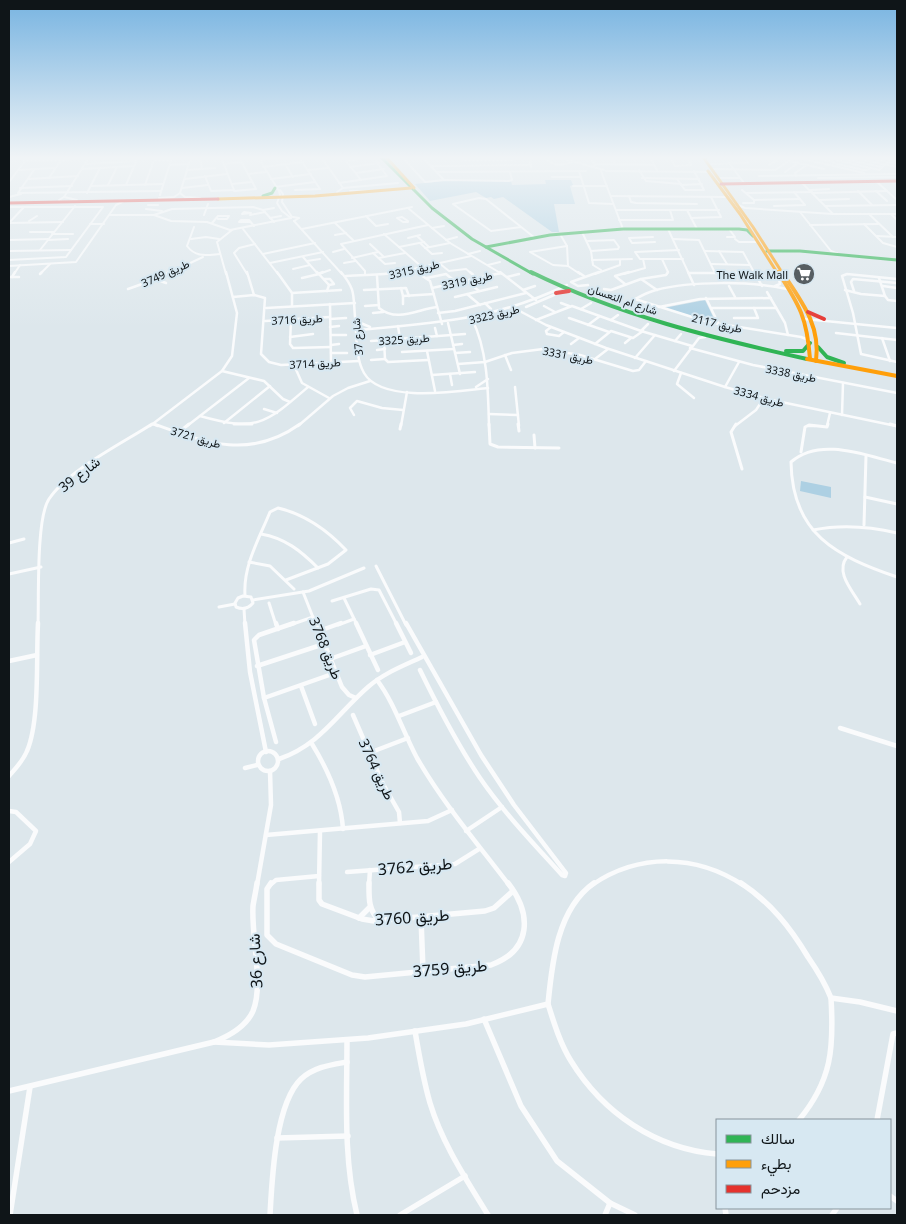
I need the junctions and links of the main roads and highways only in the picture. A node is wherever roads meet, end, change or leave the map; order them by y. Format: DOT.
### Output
graph roads {
  1 [pos="440,214"];
  2 [pos="740,214"];
  3 [pos="745,214"];
  4 [pos="743,219"];
  5 [pos="739,228"];
  6 [pos="557,235"];
  7 [pos="753,236"];
  8 [pos="534,237"];
  9 [pos="759,242"];
  10 [pos="488,246"];
  11 [pos="501,247"];
  12 [pos="766,252"];
  13 [pos="788,252"];
  14 [pos="842,255"];
  15 [pos="897,260"];
  16 [pos="778,266"];
  17 [pos="551,282"];
  18 [pos="567,288"];
  19 [pos="806,311"];
  20 [pos="808,319"];
  21 [pos="814,329"];
  22 [pos="809,339"];
  23 [pos="818,347"];
  24 [pos="778,350"];
  25 [pos="813,358"];
  26 [pos="844,363"];
  27 [pos="897,374"];
  1 -- 10 [label="main road, شارع ام النعسان"];
  2 -- 4 [label="main road"];
  3 -- 9 [label="main road"];
  4 -- 5 [label="main road"];
  4 -- 7 [label="main road"];
  5 -- 6 [label="main road"];
  5 -- 7 [label="main road"];
  6 -- 8 [label="main road"];
  6 -- 8 [label="main road"];
  7 -- 9 [label="main road"];
  8 -- 11 [label="main road"];
  9 -- 12 [label="main road"];
  9 -- 13 [label="main road"];
  10 -- 11 [label="main road"];
  10 -- 17 [label="main road, شارع ام النعسان"];
  11 -- 18 [label="main road, شارع ام النعسان"];
  12 -- 13 [label="main road"];
  12 -- 16 [label="main road"];
  12 -- 20 [label="main road"];
  13 -- 14 [label="main road"];
  13 -- 15 [label="main road"];
  13 -- 16 [label="main road"];
  14 -- 15 [label="main road"];
  14 -- 15 [label="main road"];
  16 -- 19 [label="main road"];
  17 -- 18 [label="main road, شارع ام النعسان"];
  17 -- 18 [label="main road"];
  18 -- 24 [label="main road, شارع ام النعسان"];
  18 -- 25 [label="main road, شارع ام النعسان"];
  19 -- 20 [label="main road"];
  19 -- 21 [label="main road"];
  20 -- 21 [label="main road"];
  20 -- 22 [label="main road"];
  21 -- 23 [label="main road"];
  22 -- 24 [label="main road"];
  22 -- 25 [label="main road"];
  23 -- 25 [label="main road"];
  23 -- 26 [label="main road"];
  24 -- 25 [label="main road, شارع ام النعسان"];
  25 -- 26 [label="main road, شارع ام النعسان"];
  25 -- 27 [label="main road, شارع ام النعسان"];
  26 -- 27 [label="main road, شارع ام النعسان"];
}
